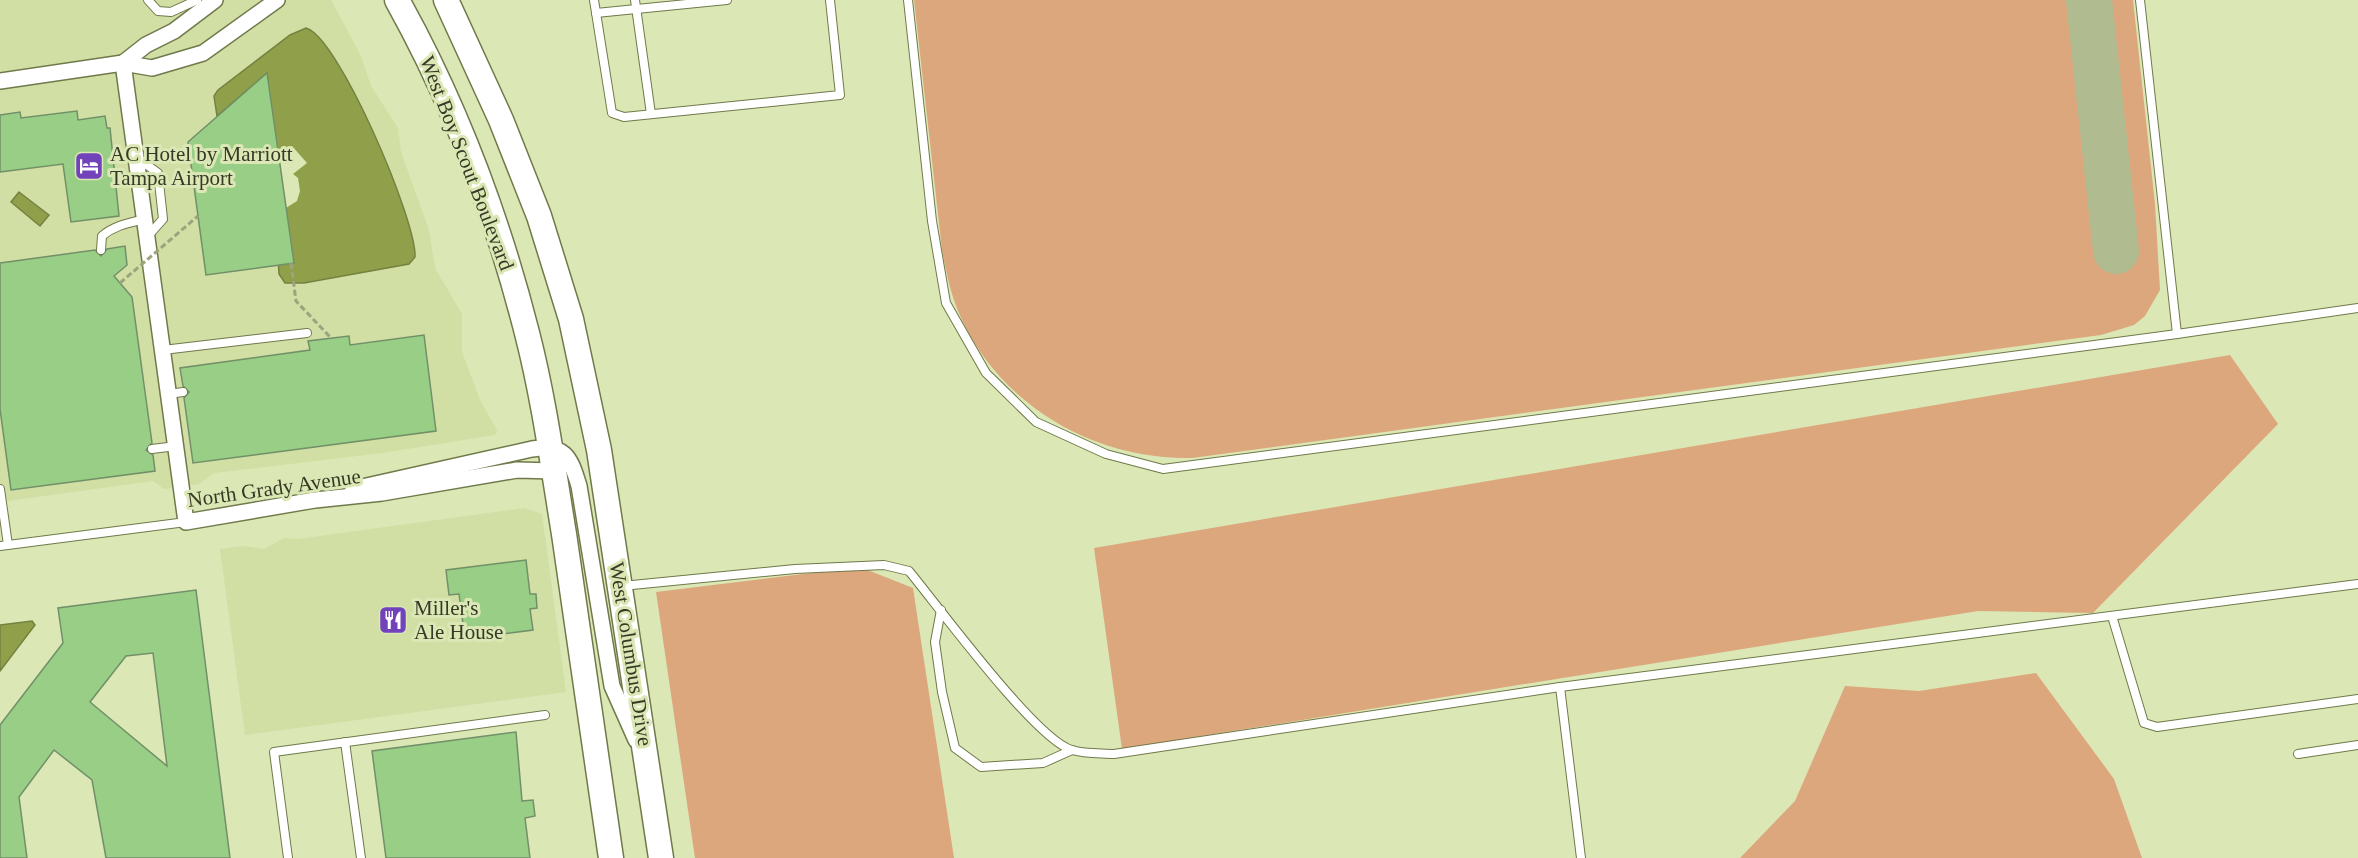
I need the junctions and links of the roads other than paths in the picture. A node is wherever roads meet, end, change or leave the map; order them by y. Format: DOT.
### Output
graph roads {
  1 [pos="148,0"];
  2 [pos="197,0"];
  3 [pos="215,0"];
  4 [pos="277,0"];
  5 [pos="397,0"];
  6 [pos="446,0"];
  7 [pos="594,0"];
  8 [pos="635,0"];
  9 [pos="727,0"];
  10 [pos="831,0"];
  11 [pos="908,0"];
  12 [pos="2140,0"];
  13 [pos="636,9"];
  14 [pos="596,14"];
  15 [pos="123,63"];
  16 [pos="0,81"];
  17 [pos="651,114"];
  18 [pos="136,157"];
  19 [pos="145,219"];
  20 [pos="147,237"];
  21 [pos="101,249"];
  22 [pos="2358,308"];
  23 [pos="307,333"];
  24 [pos="2177,334"];
  25 [pos="163,350"];
  26 [pos="176,446"];
  27 [pos="550,446"];
  28 [pos="152,449"];
  29 [pos="599,450"];
  30 [pos="554,471"];
  31 [pos="0,489"];
  32 [pos="315,500"];
  33 [pos="186,522"];
  34 [pos="4,545"];
  35 [pos="2358,584"];
  36 [pos="621,586"];
  37 [pos="941,610"];
  38 [pos="2112,616"];
  39 [pos="1560,687"];
  40 [pos="2358,699"];
  41 [pos="546,715"];
  42 [pos="345,742"];
  43 [pos="2358,745"];
  44 [pos="1072,750"];
  45 [pos="2298,754"];
  46 [pos="650,770"];
  47 [pos="288,858"];
  48 [pos="361,858"];
  49 [pos="611,858"];
  50 [pos="661,858"];
  51 [pos="1581,858"];
  1 -- 2 [label="lane"];
  3 -- 15 [label="street"];
  4 -- 15 [label="street"];
  5 -- 27 [label="main road, West Boy Scout Boulevard"];
  6 -- 29 [label="main road, West Boy Scout Boulevard"];
  7 -- 14 [label="lane"];
  8 -- 13 [label="lane"];
  9 -- 13 [label="lane"];
  10 -- 17 [label="lane"];
  11 -- 24 [label="lane"];
  12 -- 24 [label="lane"];
  13 -- 14 [label="lane"];
  13 -- 17 [label="lane"];
  14 -- 17 [label="lane"];
  15 -- 16 [label="street"];
  15 -- 18 [label="street"];
  18 -- 19 [label="street"];
  18 -- 20 [label="lane"];
  19 -- 20 [label="street"];
  19 -- 21 [label="lane"];
  20 -- 25 [label="street"];
  22 -- 24 [label="lane"];
  23 -- 25 [label="lane"];
  25 -- 26 [label="street"];
  26 -- 28 [label="lane"];
  26 -- 33 [label="street"];
  27 -- 30 [label="main road, West Boy Scout Boulevard"];
  27 -- 32 [label="street"];
  27 -- 46 [label="street"];
  29 -- 36 [label="main road, West Columbus Drive"];
  30 -- 32 [label="street, North Grady Avenue"];
  30 -- 49 [label="main road"];
  31 -- 34 [label="lane"];
  32 -- 33 [label="street, North Grady Avenue"];
  33 -- 34 [label="lane, North Grady Avenue"];
  35 -- 38 [label="lane"];
  36 -- 37 [label="lane"];
  36 -- 46 [label="main road, West Columbus Drive"];
  37 -- 44 [label="lane"];
  37 -- 44 [label="lane"];
  38 -- 39 [label="lane"];
  38 -- 40 [label="lane"];
  39 -- 44 [label="lane"];
  39 -- 51 [label="lane"];
  41 -- 42 [label="lane"];
  42 -- 47 [label="lane"];
  42 -- 48 [label="lane"];
  43 -- 45 [label="lane"];
  46 -- 50 [label="main road, West Columbus Drive"];
}
